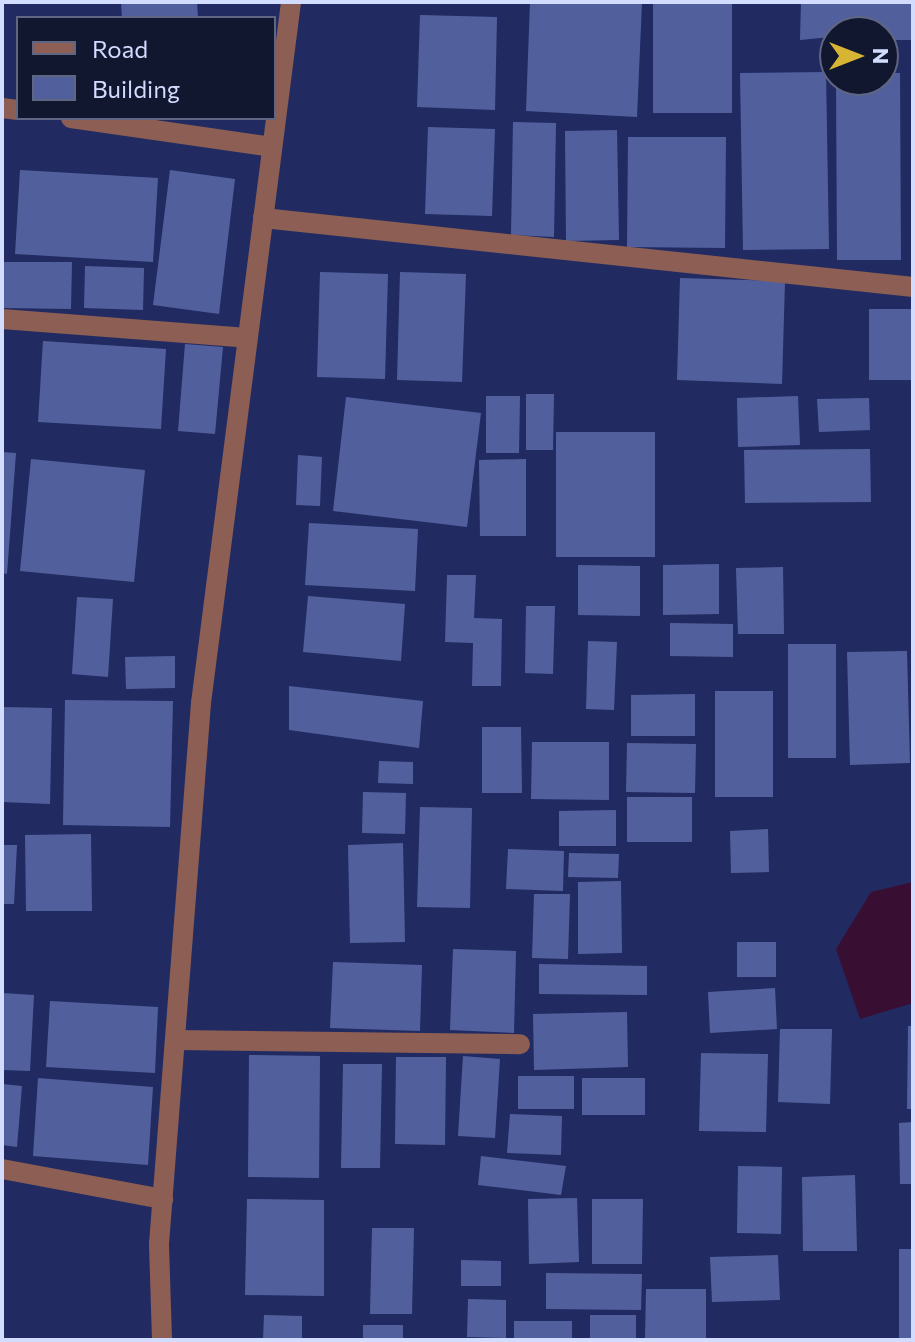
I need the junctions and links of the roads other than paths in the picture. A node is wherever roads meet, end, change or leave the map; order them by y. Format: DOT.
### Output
graph roads {
  1 [pos="291,2"];
  2 [pos="276,116"];
  3 [pos="85,120"];
  4 [pos="276,120"];
  5 [pos="272,147"];
  6 [pos="263,218"];
  7 [pos="913,287"];
  8 [pos="2,319"];
  9 [pos="247,338"];
  10 [pos="175,1040"];
  11 [pos="520,1044"];
  12 [pos="2,1169"];
  13 [pos="163,1199"];
  14 [pos="162,1340"];
  1 -- 2 [label="street"];
  3 -- 5 [label="street"];
  4 -- 5 [label="street"];
  5 -- 6 [label="street"];
  6 -- 7 [label="street"];
  6 -- 9 [label="street"];
  8 -- 9 [label="street"];
  9 -- 10 [label="street"];
  10 -- 11 [label="street"];
  10 -- 13 [label="street"];
  12 -- 13 [label="street"];
  13 -- 14 [label="street"];
}
